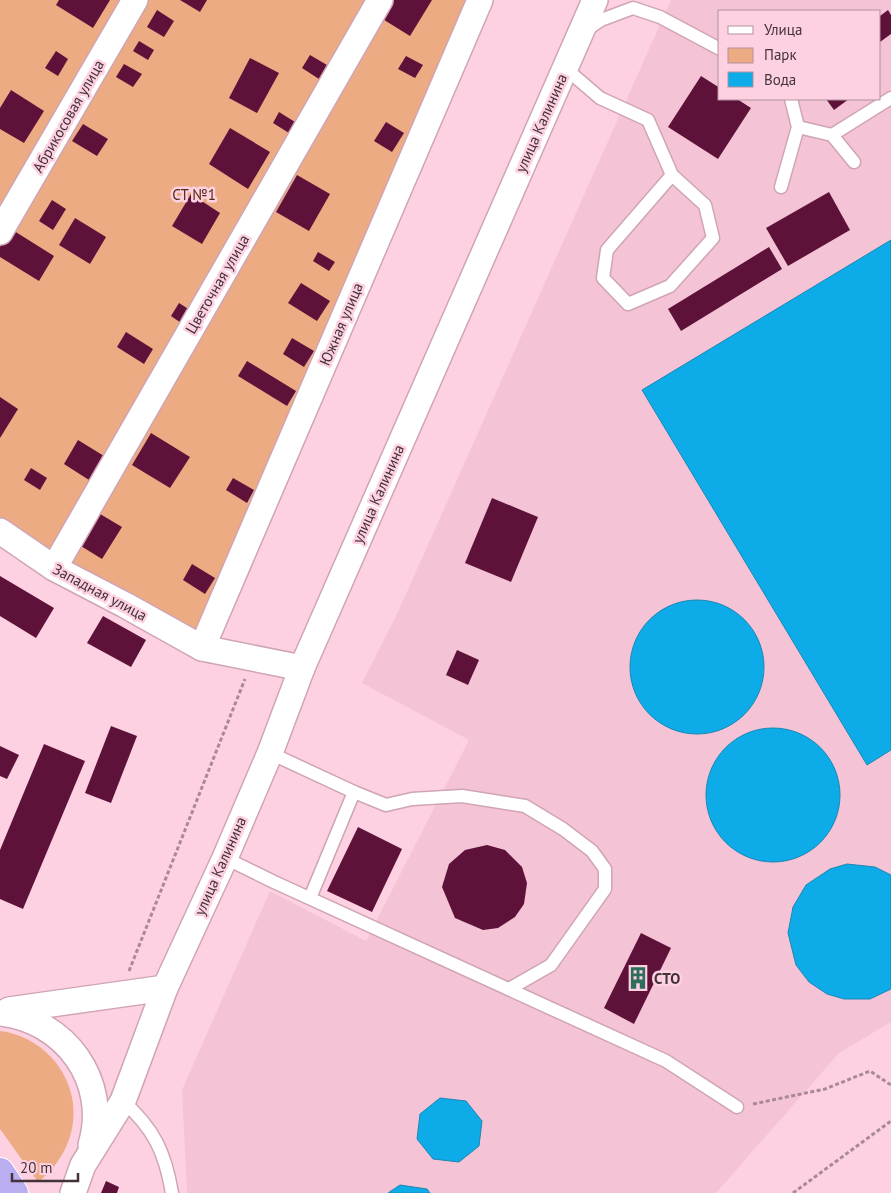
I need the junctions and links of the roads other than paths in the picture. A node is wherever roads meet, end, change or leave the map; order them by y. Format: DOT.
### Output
graph roads {
  1 [pos="135,0"];
  2 [pos="380,0"];
  3 [pos="480,0"];
  4 [pos="595,0"];
  5 [pos="580,34"];
  6 [pos="718,49"];
  7 [pos="565,68"];
  8 [pos="891,98"];
  9 [pos="790,100"];
  10 [pos="798,126"];
  11 [pos="832,135"];
  12 [pos="854,162"];
  13 [pos="672,176"];
  14 [pos="781,187"];
  15 [pos="0,232"];
  16 [pos="0,531"];
  17 [pos="54,568"];
  18 [pos="202,648"];
  19 [pos="302,668"];
  20 [pos="270,753"];
  21 [pos="354,792"];
  22 [pos="225,858"];
  23 [pos="310,898"];
  24 [pos="165,988"];
  25 [pos="509,989"];
  26 [pos="0,1012"];
  27 [pos="122,1101"];
  28 [pos="737,1107"];
  29 [pos="83,1165"];
  30 [pos="0,1172"];
  31 [pos="14,1193"];
  32 [pos="61,1193"];
  33 [pos="73,1193"];
  34 [pos="172,1193"];
  1 -- 15 [label="street, Абрикосовая улица"];
  2 -- 17 [label="street, Цветочная улица"];
  3 -- 18 [label="street, Южная улица"];
  4 -- 5 [label="street, улица Калинина"];
  5 -- 6 [label="lane"];
  5 -- 7 [label="street, улица Калинина"];
  7 -- 13 [label="lane"];
  7 -- 19 [label="street, улица Калинина"];
  8 -- 11 [label="lane"];
  9 -- 10 [label="lane"];
  10 -- 11 [label="lane"];
  10 -- 14 [label="lane"];
  11 -- 12 [label="lane"];
  13 -- 13 [label="lane"];
  16 -- 17 [label="street, Западная улица"];
  17 -- 18 [label="street, Западная улица"];
  18 -- 19 [label="street, Западная улица"];
  19 -- 20 [label="street, улица Калинина"];
  20 -- 21 [label="lane"];
  20 -- 22 [label="street, улица Калинина"];
  21 -- 23 [label="lane"];
  21 -- 25 [label="lane"];
  22 -- 23 [label="lane"];
  22 -- 24 [label="street, улица Калинина"];
  23 -- 25 [label="lane"];
  24 -- 26 [label="street"];
  24 -- 27 [label="street, улица Калинина"];
  25 -- 28 [label="lane"];
  26 -- 29 [label="street"];
  27 -- 29 [label="street, улица Калинина"];
  27 -- 34 [label="lane"];
  29 -- 32 [label="street"];
  29 -- 33 [label="street, улица Калинина"];
  30 -- 31 [label="highway"];
}
